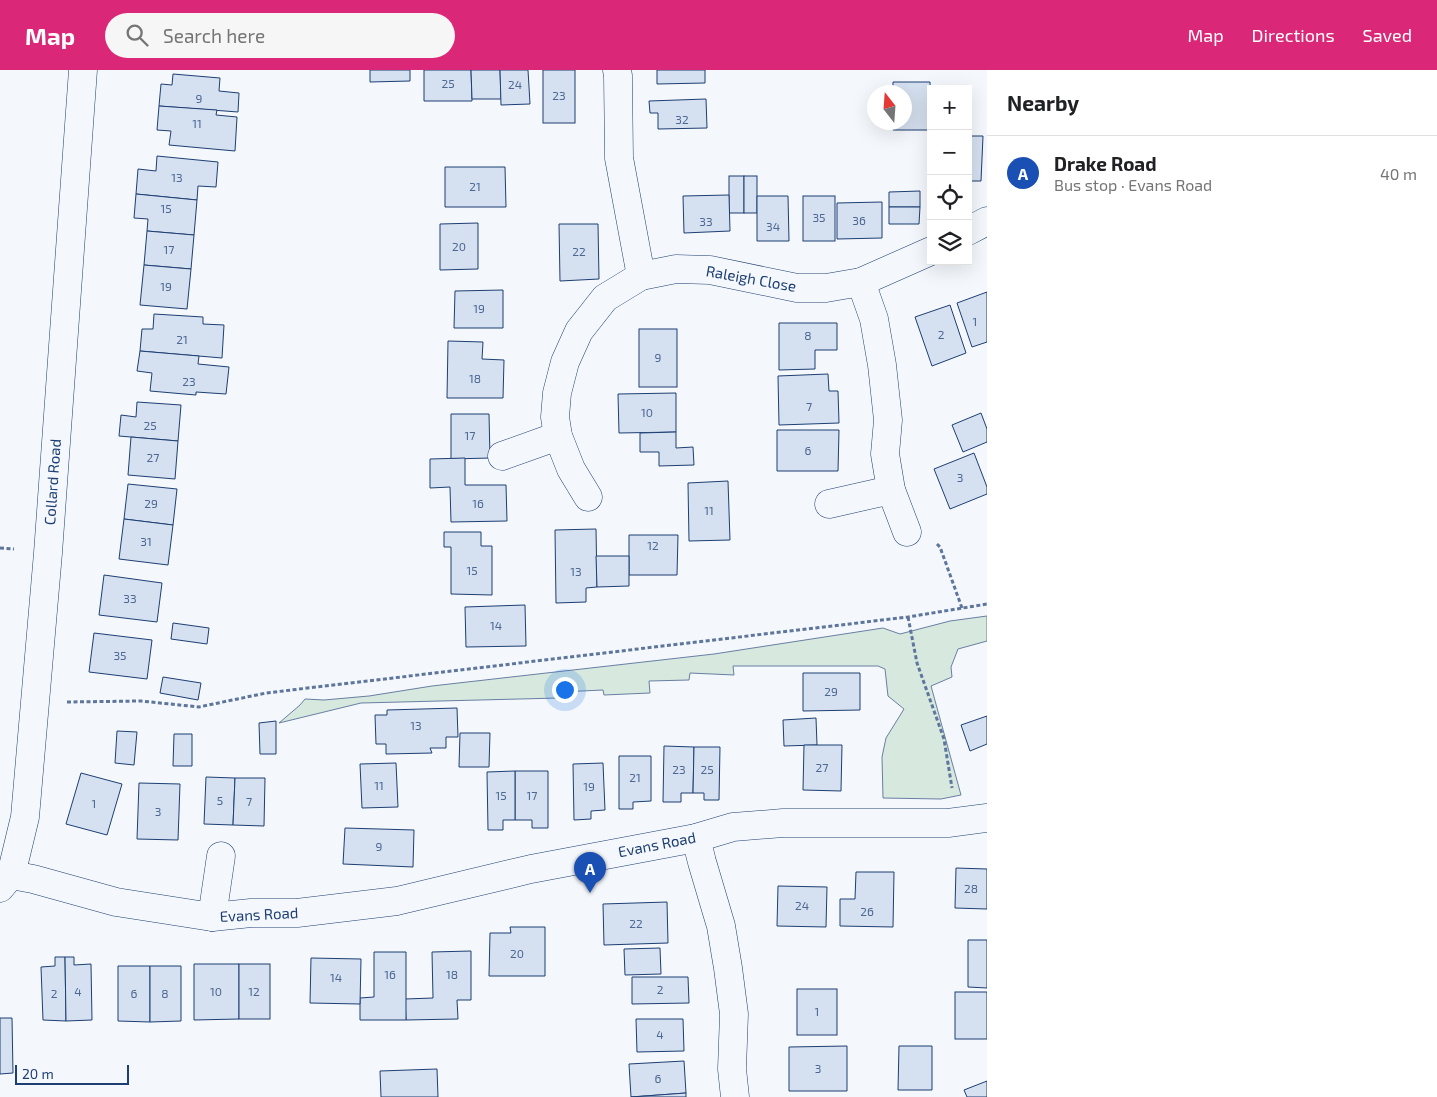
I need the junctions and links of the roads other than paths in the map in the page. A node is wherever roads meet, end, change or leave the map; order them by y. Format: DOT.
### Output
graph roads {
  1 [pos="83,70"];
  2 [pos="617,70"];
  3 [pos="987,221"];
  4 [pos="972,229"];
  5 [pos="927,254"];
  6 [pos="641,276"];
  7 [pos="861,282"];
  8 [pos="558,436"];
  9 [pos="502,456"];
  10 [pos="891,490"];
  11 [pos="588,497"];
  12 [pos="829,504"];
  13 [pos="907,532"];
  14 [pos="987,818"];
  15 [pos="696,838"];
  16 [pos="221,856"];
  17 [pos="5,882"];
  18 [pos="212,917"];
  19 [pos="736,1097"];
  1 -- 17 [label="street, Collard Road"];
  2 -- 6 [label="street"];
  3 -- 4 [label="street"];
  5 -- 7 [label="street, Raleigh Close"];
  6 -- 7 [label="street, Raleigh Close"];
  6 -- 8 [label="street, Raleigh Close"];
  7 -- 10 [label="street"];
  8 -- 9 [label="street"];
  8 -- 11 [label="street, Raleigh Close"];
  10 -- 12 [label="street"];
  10 -- 13 [label="street"];
  14 -- 15 [label="street, Evans Road"];
  15 -- 18 [label="street, Evans Road"];
  15 -- 19 [label="street"];
  16 -- 18 [label="street, Evans Road"];
  17 -- 18 [label="street, Evans Road"];
}
